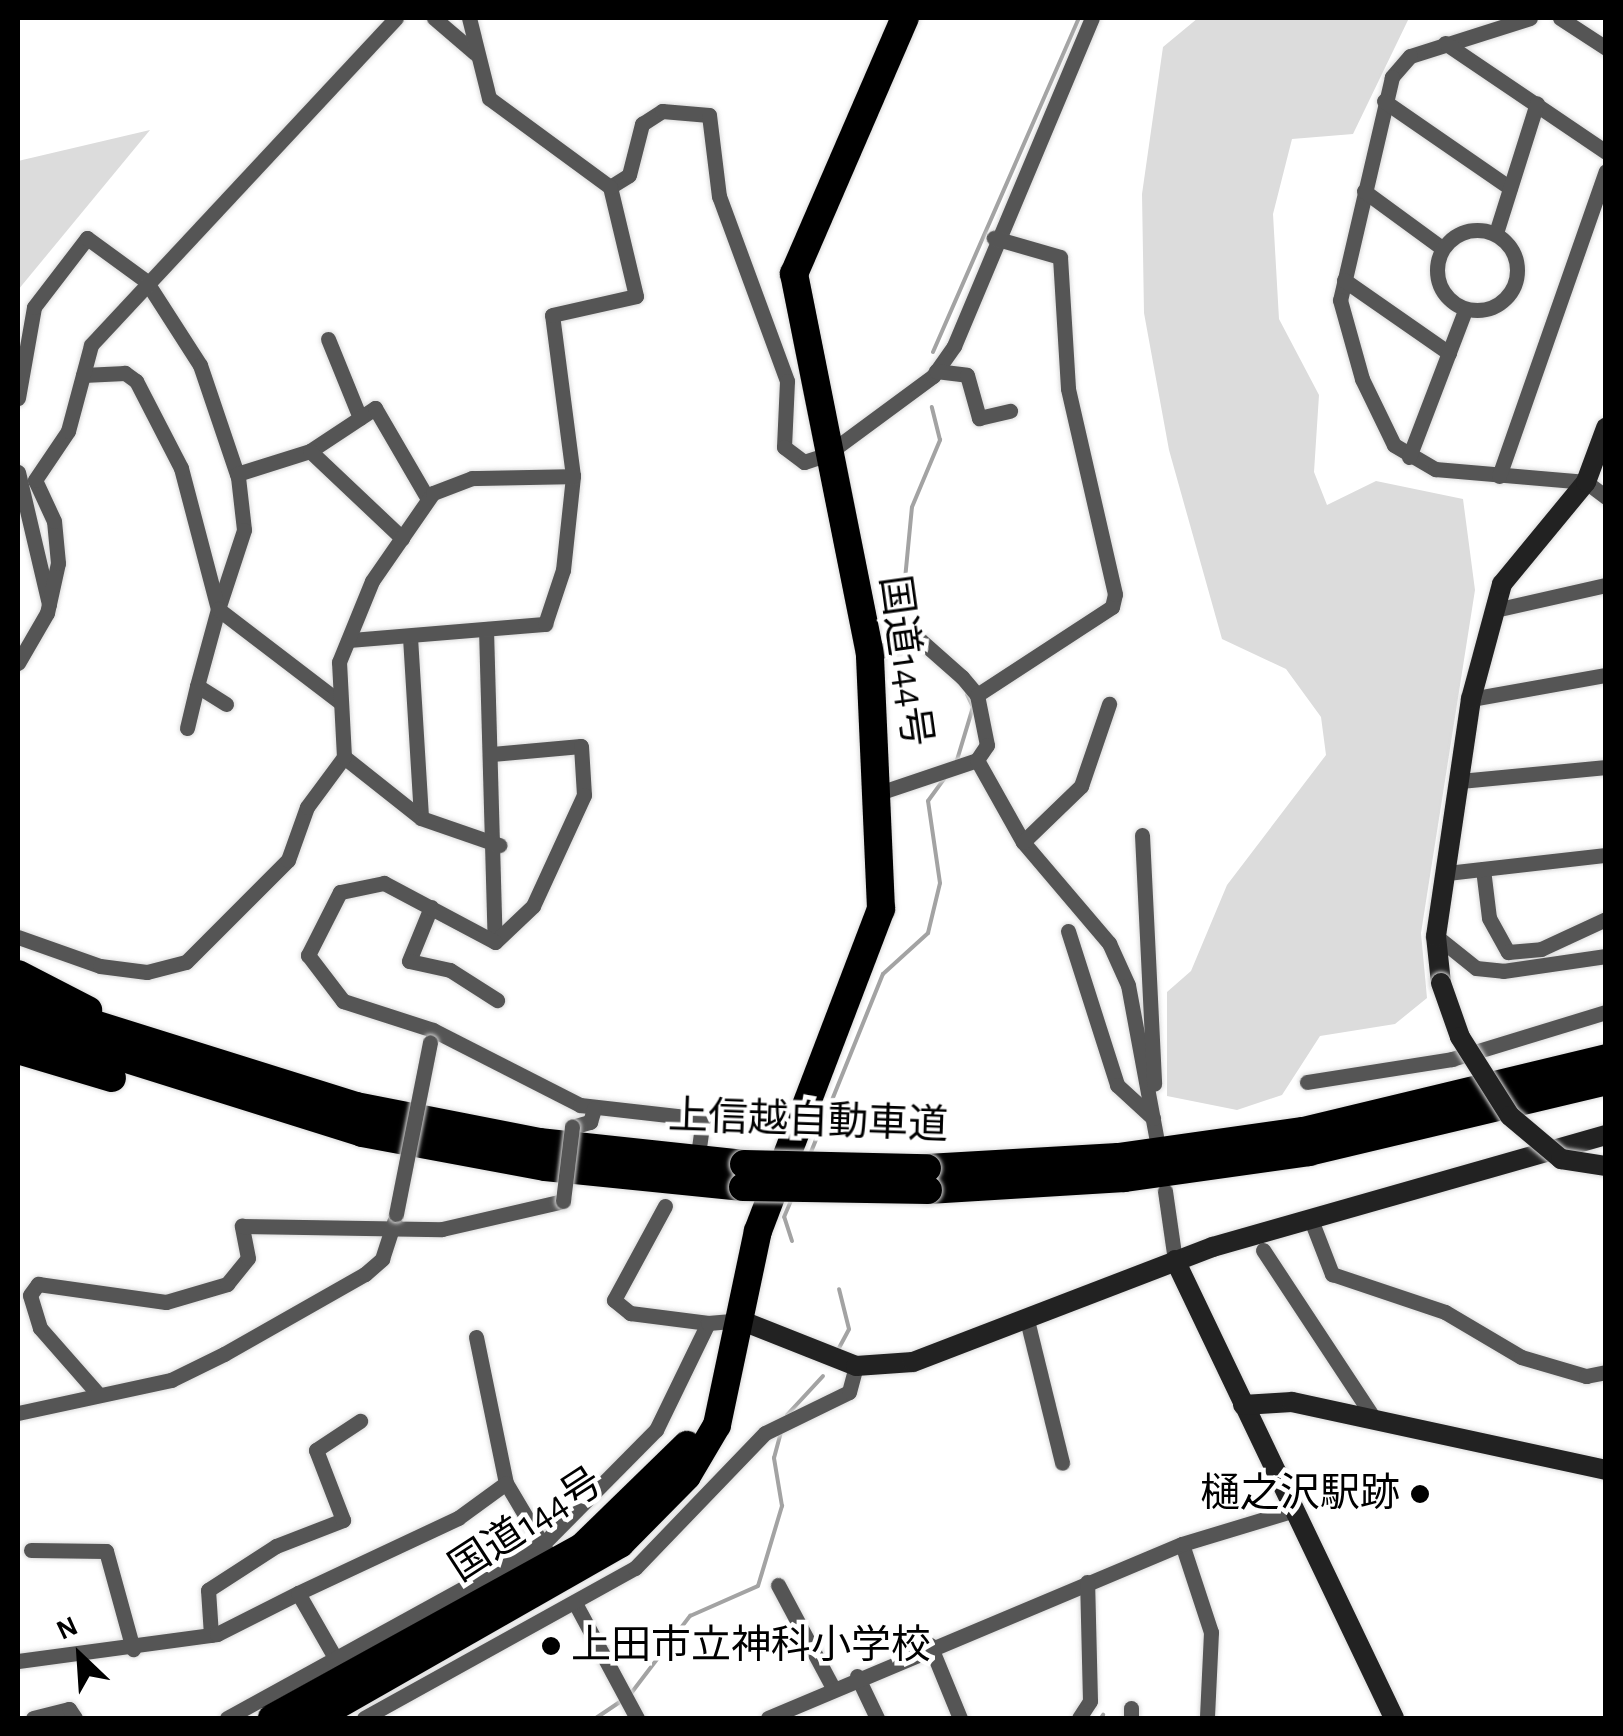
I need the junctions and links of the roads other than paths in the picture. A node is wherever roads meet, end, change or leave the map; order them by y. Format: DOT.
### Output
graph roads {
  1 [pos="396,18"];
  2 [pos="434,18"];
  3 [pos="469,18"];
  4 [pos="906,18"];
  5 [pos="1092,18"];
  6 [pos="1530,18"];
  7 [pos="1560,18"];
  8 [pos="1445,43"];
  9 [pos="1606,48"];
  10 [pos="475,53"];
  11 [pos="1384,102"];
  12 [pos="1537,103"];
  13 [pos="1606,152"];
  14 [pos="1606,172"];
  15 [pos="610,187"];
  16 [pos="1510,188"];
  17 [pos="1364,191"];
  18 [pos="1496,233"];
  19 [pos="994,238"];
  20 [pos="1442,248"];
  21 [pos="1344,280"];
  22 [pos="146,281"];
  23 [pos="1466,310"];
  24 [pos="328,339"];
  25 [pos="1449,354"];
  26 [pos="936,371"];
  27 [pos="83,375"];
  28 [pos="18,398"];
  29 [pos="1010,410"];
  30 [pos="360,418"];
  31 [pos="1606,428"];
  32 [pos="310,451"];
  33 [pos="826,455"];
  34 [pos="1409,457"];
  35 [pos="18,472"];
  36 [pos="236,474"];
  37 [pos="573,476"];
  38 [pos="1498,476"];
  39 [pos="1586,482"];
  40 [pos="1606,498"];
  41 [pos="428,499"];
  42 [pos="402,538"];
  43 [pos="1606,586"];
  44 [pos="49,604"];
  45 [pos="218,610"];
  46 [pos="1495,610"];
  47 [pos="486,629"];
  48 [pos="410,637"];
  49 [pos="350,640"];
  50 [pos="870,654"];
  51 [pos="18,663"];
  52 [pos="1606,675"];
  53 [pos="197,686"];
  54 [pos="977,696"];
  55 [pos="1471,699"];
  56 [pos="340,703"];
  57 [pos="226,704"];
  58 [pos="1110,704"];
  59 [pos="186,728"];
  60 [pos="492,754"];
  61 [pos="344,757"];
  62 [pos="963,760"];
  63 [pos="1606,767"];
  64 [pos="1460,781"];
  65 [pos="882,792"];
  66 [pos="421,818"];
  67 [pos="1142,834"];
  68 [pos="1024,842"];
  69 [pos="499,845"];
  70 [pos="1606,855"];
  71 [pos="1482,869"];
  72 [pos="1447,873"];
  73 [pos="431,908"];
  74 [pos="1606,919"];
  75 [pos="1068,932"];
  76 [pos="1436,936"];
  77 [pos="18,937"];
  78 [pos="495,942"];
  79 [pos="1606,956"];
  80 [pos="18,974"];
  81 [pos="18,1000"];
  82 [pos="497,1000"];
  83 [pos="1606,1012"];
  84 [pos="18,1025"];
  85 [pos="431,1036"];
  86 [pos="18,1050"];
  87 [pos="1606,1058"];
  88 [pos="1606,1081"];
  89 [pos="1308,1082"];
  90 [pos="594,1109"];
  91 [pos="1153,1118"];
  92 [pos="453,1127"];
  93 [pos="362,1133"];
  94 [pos="1606,1135"];
  95 [pos="1156,1136"];
  96 [pos="699,1148"];
  97 [pos="1606,1166"];
  98 [pos="744,1176"];
  99 [pos="928,1179"];
  100 [pos="1165,1192"];
  101 [pos="665,1206"];
  102 [pos="1314,1225"];
  103 [pos="393,1231"];
  104 [pos="1263,1250"];
  105 [pos="1175,1260"];
  106 [pos="740,1320"];
  107 [pos="1026,1320"];
  108 [pos="708,1323"];
  109 [pos="476,1337"];
  110 [pos="856,1366"];
  111 [pos="1606,1372"];
  112 [pos="98,1394"];
  113 [pos="1244,1405"];
  114 [pos="18,1413"];
  115 [pos="1375,1420"];
  116 [pos="360,1421"];
  117 [pos="1062,1462"];
  118 [pos="1606,1470"];
  119 [pos="506,1482"];
  120 [pos="1291,1511"];
  121 [pos="1182,1544"];
  122 [pos="31,1550"];
  123 [pos="548,1554"];
  124 [pos="1087,1582"];
  125 [pos="778,1585"];
  126 [pos="298,1593"];
  127 [pos="575,1603"];
  128 [pos="211,1635"];
  129 [pos="930,1645"];
  130 [pos="133,1649"];
  131 [pos="18,1660"];
  132 [pos="337,1661"];
  133 [pos="858,1676"];
  134 [pos="832,1688"];
  135 [pos="33,1718"];
  136 [pos="74,1718"];
  137 [pos="227,1718"];
  138 [pos="272,1718"];
  139 [pos="314,1718"];
  140 [pos="364,1718"];
  141 [pos="637,1718"];
  142 [pos="768,1718"];
  143 [pos="877,1718"];
  144 [pos="960,1718"];
  145 [pos="1078,1718"];
  146 [pos="1207,1718"];
  147 [pos="1394,1718"];
  1 -- 22 [label="street"];
  2 -- 10 [label="street"];
  3 -- 10 [label="street"];
  4 -- 33 [label="highway, 国道144号"];
  5 -- 19 [label="street"];
  6 -- 8 [label="street"];
  7 -- 9 [label="street"];
  8 -- 11 [label="street"];
  8 -- 12 [label="street"];
  10 -- 15 [label="street"];
  11 -- 16 [label="street"];
  11 -- 17 [label="street"];
  12 -- 13 [label="street"];
  12 -- 16 [label="street"];
  14 -- 38 [label="street"];
  15 -- 33 [label="street"];
  15 -- 37 [label="street"];
  16 -- 18 [label="street"];
  17 -- 20 [label="street"];
  17 -- 21 [label="street"];
  18 -- 20 [label="street"];
  18 -- 23 [label="street"];
  19 -- 26 [label="street"];
  19 -- 54 [label="street"];
  20 -- 23 [label="street"];
  21 -- 25 [label="street"];
  21 -- 34 [label="street"];
  22 -- 27 [label="street"];
  22 -- 28 [label="street"];
  22 -- 36 [label="street"];
  23 -- 25 [label="street"];
  24 -- 30 [label="street"];
  25 -- 34 [label="street"];
  26 -- 29 [label="street"];
  26 -- 33 [label="street"];
  27 -- 44 [label="street"];
  27 -- 45 [label="street"];
  30 -- 32 [label="street"];
  30 -- 41 [label="street"];
  31 -- 39 [label="street"];
  32 -- 36 [label="street"];
  32 -- 42 [label="street"];
  33 -- 50 [label="highway, 国道144号"];
  34 -- 38 [label="street"];
  35 -- 44 [label="street"];
  36 -- 45 [label="street"];
  37 -- 41 [label="street"];
  37 -- 47 [label="street"];
  38 -- 39 [label="street"];
  39 -- 40 [label="street"];
  39 -- 46 [label="street"];
  41 -- 42 [label="street"];
  42 -- 49 [label="street"];
  43 -- 46 [label="street"];
  44 -- 51 [label="street"];
  45 -- 53 [label="street"];
  45 -- 56 [label="street"];
  46 -- 55 [label="street"];
  47 -- 48 [label="street"];
  47 -- 60 [label="street"];
  48 -- 49 [label="street"];
  48 -- 66 [label="street"];
  49 -- 56 [label="street"];
  50 -- 54 [label="street"];
  50 -- 65 [label="highway, 国道144号"];
  52 -- 55 [label="street"];
  53 -- 57 [label="street"];
  53 -- 59 [label="street"];
  54 -- 62 [label="street"];
  55 -- 64 [label="street"];
  56 -- 61 [label="street"];
  58 -- 68 [label="street"];
  60 -- 69 [label="street"];
  60 -- 78 [label="street"];
  61 -- 66 [label="street"];
  61 -- 77 [label="street"];
  62 -- 65 [label="street"];
  62 -- 68 [label="street"];
  63 -- 64 [label="street"];
  64 -- 72 [label="street"];
  65 -- 106 [label="highway, 国道144号"];
  66 -- 69 [label="street"];
  67 -- 91 [label="street"];
  68 -- 91 [label="street"];
  69 -- 78 [label="street"];
  70 -- 71 [label="street"];
  71 -- 72 [label="street"];
  71 -- 74 [label="street"];
  72 -- 76 [label="street"];
  73 -- 78 [label="street"];
  73 -- 82 [label="street"];
  73 -- 85 [label="street"];
  75 -- 91 [label="street"];
  76 -- 79 [label="street"];
  76 -- 97 [label="street, bridge"];
  80 -- 92 [label="highway"];
  81 -- 92 [label="highway, 上信越自動車道"];
  83 -- 89 [label="street"];
  84 -- 93 [label="highway, 上信越自動車道"];
  85 -- 90 [label="street"];
  85 -- 103 [label="street, bridge"];
  86 -- 93 [label="highway"];
  87 -- 99 [label="highway, 上信越自動車道"];
  88 -- 99 [label="highway, 上信越自動車道"];
  90 -- 96 [label="street"];
  90 -- 103 [label="street, bridge"];
  91 -- 95 [label="street"];
  92 -- 98 [label="highway, 上信越自動車道"];
  93 -- 98 [label="highway, 上信越自動車道"];
  94 -- 102 [label="street"];
  98 -- 99 [label="highway, 上信越自動車道, bridge"];
  100 -- 105 [label="street"];
  101 -- 108 [label="street"];
  102 -- 105 [label="street"];
  102 -- 111 [label="street"];
  103 -- 112 [label="street"];
  103 -- 112 [label="street"];
  104 -- 115 [label="street"];
  105 -- 107 [label="street"];
  105 -- 113 [label="street"];
  106 -- 108 [label="street"];
  106 -- 110 [label="street"];
  106 -- 123 [label="highway, 国道144号"];
  106 -- 139 [label="highway, 国道144号"];
  107 -- 110 [label="street"];
  107 -- 117 [label="street"];
  108 -- 123 [label="street"];
  109 -- 119 [label="street"];
  110 -- 127 [label="street"];
  112 -- 114 [label="street"];
  113 -- 115 [label="street"];
  113 -- 120 [label="street"];
  115 -- 118 [label="street"];
  116 -- 128 [label="street"];
  119 -- 123 [label="street"];
  119 -- 126 [label="street"];
  120 -- 121 [label="street"];
  120 -- 147 [label="street"];
  121 -- 124 [label="street"];
  121 -- 146 [label="street"];
  122 -- 130 [label="street"];
  123 -- 132 [label="street"];
  123 -- 138 [label="highway, 国道144号"];
  124 -- 129 [label="street"];
  124 -- 145 [label="street"];
  125 -- 134 [label="street"];
  126 -- 128 [label="street"];
  126 -- 132 [label="street"];
  127 -- 140 [label="street"];
  127 -- 141 [label="street"];
  128 -- 130 [label="street"];
  129 -- 133 [label="street"];
  129 -- 144 [label="street"];
  130 -- 131 [label="street"];
  132 -- 137 [label="street"];
  133 -- 134 [label="street"];
  133 -- 143 [label="street"];
  134 -- 142 [label="street"];
  135 -- 136 [label="street"];
}
